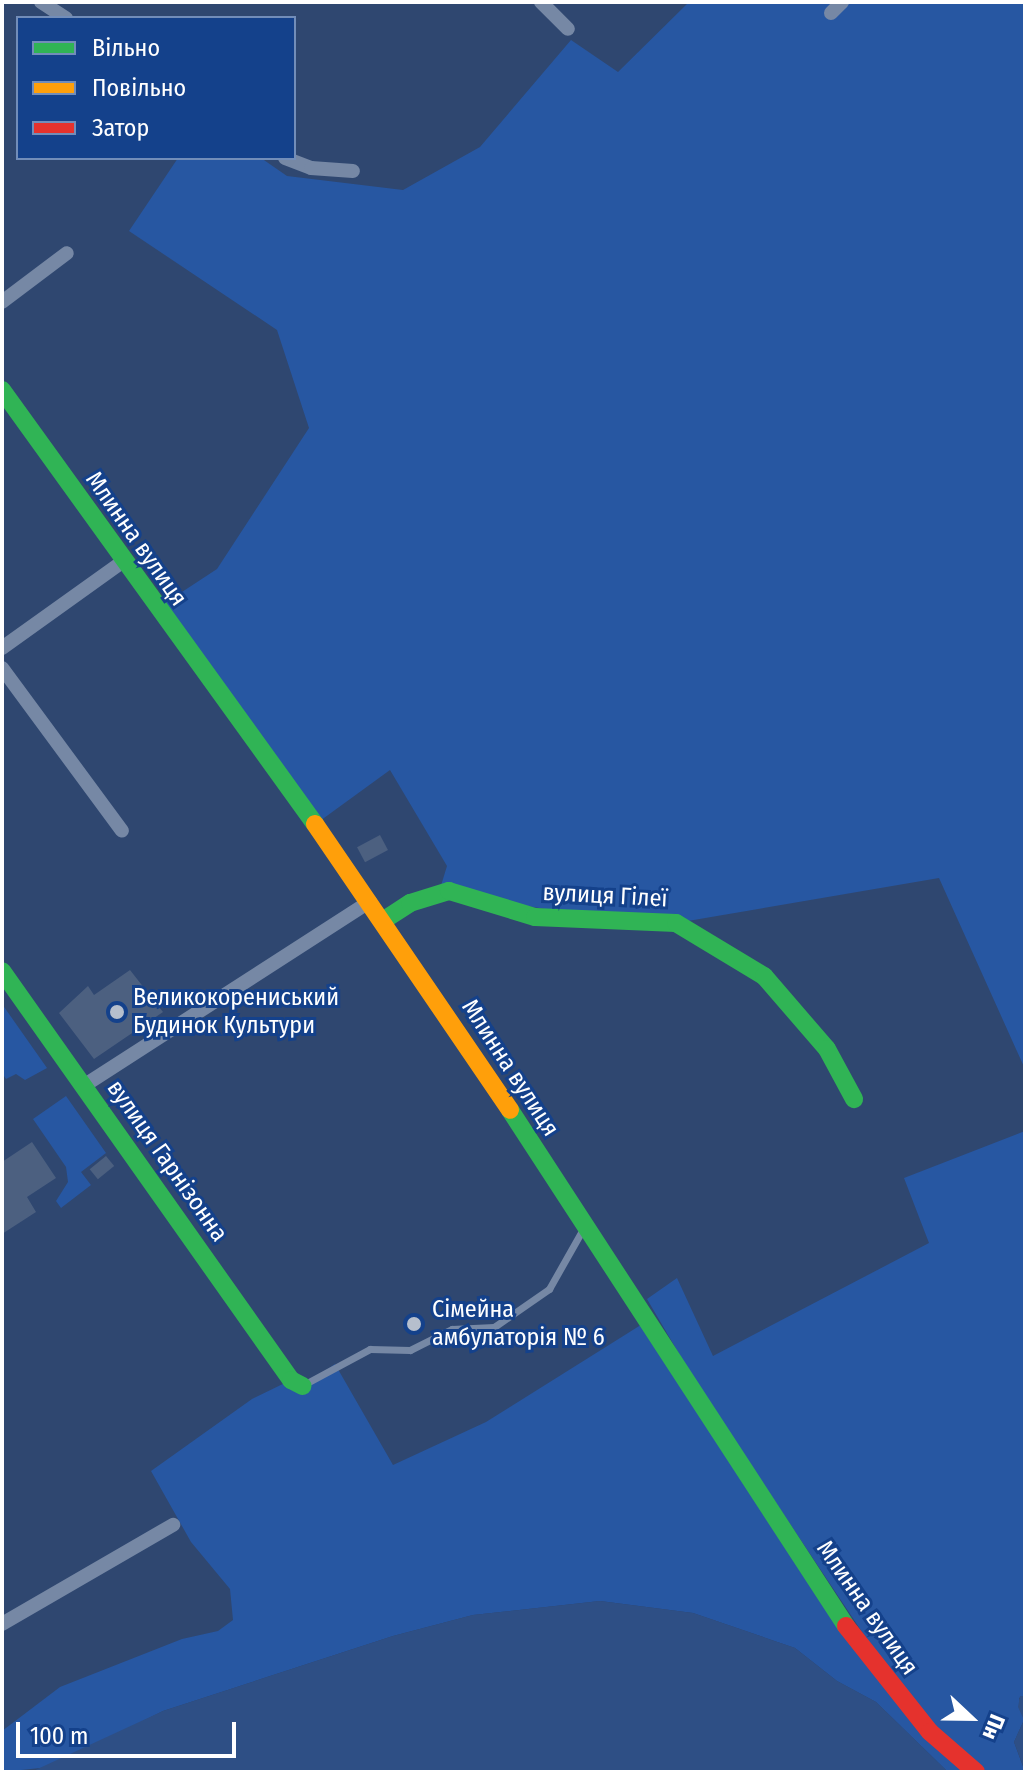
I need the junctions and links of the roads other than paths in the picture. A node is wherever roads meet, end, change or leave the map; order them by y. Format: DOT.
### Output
graph roads {
  1 [pos="41,2"];
  2 [pos="541,2"];
  3 [pos="842,2"];
  4 [pos="831,13"];
  5 [pos="63,16"];
  6 [pos="568,29"];
  7 [pos="290,160"];
  8 [pos="353,171"];
  9 [pos="67,253"];
  10 [pos="2,302"];
  11 [pos="2,390"];
  12 [pos="122,562"];
  13 [pos="2,648"];
  14 [pos="2,668"];
  15 [pos="122,831"];
  16 [pos="370,901"];
  17 [pos="384,920"];
  18 [pos="2,971"];
  19 [pos="85,1085"];
  20 [pos="854,1099"];
  21 [pos="584,1227"];
  22 [pos="297,1383"];
  23 [pos="173,1525"];
  24 [pos="2,1624"];
  25 [pos="976,1772"];
  1 -- 5 [label="street"];
  2 -- 6 [label="street"];
  3 -- 4 [label="street"];
  7 -- 8 [label="street"];
  9 -- 10 [label="street"];
  11 -- 12 [label="street, Млинна вулиця"];
  12 -- 13 [label="street"];
  12 -- 16 [label="street, Млинна вулиця"];
  14 -- 15 [label="street"];
  16 -- 17 [label="street, Млинна вулиця"];
  16 -- 19 [label="street"];
  17 -- 20 [label="street, вулиця Гілеї"];
  17 -- 21 [label="street, Млинна вулиця"];
  18 -- 19 [label="street, вулиця Гарнізонна"];
  19 -- 22 [label="street, вулиця Гарнізонна"];
  21 -- 22 [label="lane"];
  21 -- 25 [label="street, Млинна вулиця"];
  23 -- 24 [label="street"];
}
